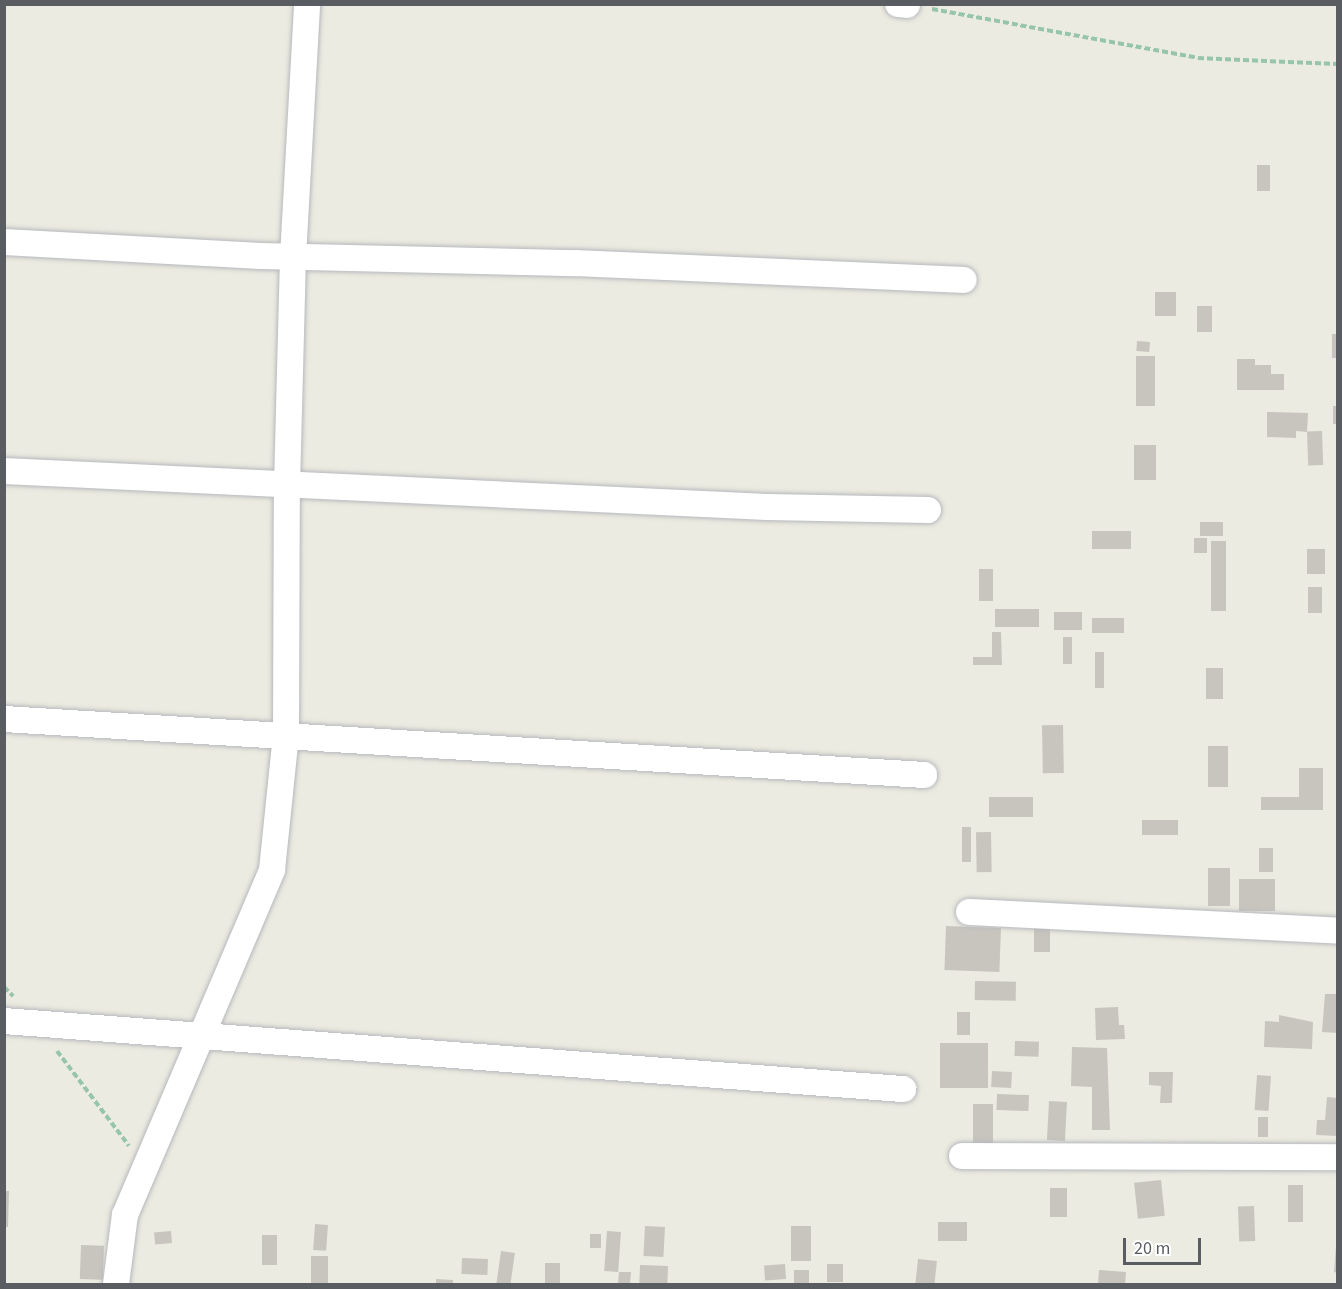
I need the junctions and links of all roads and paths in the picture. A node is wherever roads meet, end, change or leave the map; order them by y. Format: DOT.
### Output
graph roads {
  1 [pos="307,4"];
  2 [pos="898,4"];
  3 [pos="907,5"];
  4 [pos="1338,64"];
  5 [pos="4,242"];
  6 [pos="293,257"];
  7 [pos="964,280"];
  8 [pos="4,471"];
  9 [pos="287,486"];
  10 [pos="928,510"];
  11 [pos="4,718"];
  12 [pos="286,734"];
  13 [pos="924,775"];
  14 [pos="969,912"];
  15 [pos="1338,931"];
  16 [pos="4,987"];
  17 [pos="4,1021"];
  18 [pos="36,1024"];
  19 [pos="198,1038"];
  20 [pos="903,1089"];
  21 [pos="962,1156"];
  22 [pos="1338,1157"];
  23 [pos="144,1165"];
  24 [pos="116,1284"];
  1 -- 6 [label="street"];
  2 -- 3 [label="street"];
  3 -- 4 [label="path"];
  5 -- 6 [label="street"];
  6 -- 7 [label="street"];
  6 -- 9 [label="street"];
  8 -- 9 [label="street"];
  9 -- 10 [label="street"];
  9 -- 12 [label="street"];
  11 -- 12 [label="street"];
  12 -- 13 [label="street"];
  12 -- 19 [label="street"];
  14 -- 15 [label="street"];
  16 -- 18 [label="path"];
  17 -- 18 [label="street"];
  18 -- 19 [label="street"];
  18 -- 23 [label="path"];
  19 -- 20 [label="street"];
  19 -- 23 [label="street"];
  21 -- 22 [label="street"];
  23 -- 24 [label="street"];
}
